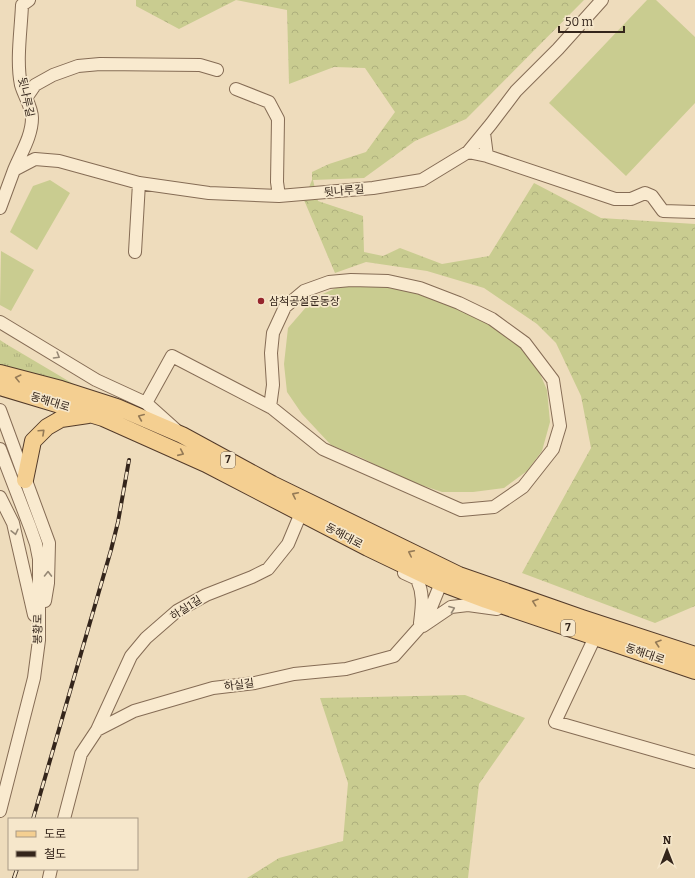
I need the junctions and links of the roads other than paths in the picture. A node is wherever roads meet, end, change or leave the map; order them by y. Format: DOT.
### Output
graph roads {
  1 [pos="29,0"];
  2 [pos="602,0"];
  3 [pos="217,70"];
  4 [pos="236,89"];
  5 [pos="26,98"];
  6 [pos="484,133"];
  7 [pos="468,152"];
  8 [pos="487,156"];
  9 [pos="14,170"];
  10 [pos="139,183"];
  11 [pos="279,196"];
  12 [pos="0,208"];
  13 [pos="695,212"];
  14 [pos="135,252"];
  15 [pos="0,322"];
  16 [pos="0,373"];
  17 [pos="0,387"];
  18 [pos="146,403"];
  19 [pos="270,407"];
  20 [pos="0,410"];
  21 [pos="92,415"];
  22 [pos="182,435"];
  23 [pos="0,449"];
  24 [pos="25,480"];
  25 [pos="0,497"];
  26 [pos="301,513"];
  27 [pos="368,548"];
  28 [pos="444,576"];
  29 [pos="550,621"];
  30 [pos="419,629"];
  31 [pos="595,637"];
  32 [pos="39,640"];
  33 [pos="695,655"];
  34 [pos="695,671"];
  35 [pos="97,730"];
  36 [pos="695,762"];
  37 [pos="0,811"];
  38 [pos="64,818"];
  1 -- 5 [label="street, 뒷나루길"];
  2 -- 6 [label="street, 뒷나루길"];
  3 -- 5 [label="street"];
  4 -- 11 [label="street"];
  5 -- 9 [label="street, 뒷나루길"];
  6 -- 7 [label="street, 뒷나루길"];
  6 -- 8 [label="street"];
  7 -- 8 [label="street"];
  7 -- 11 [label="street, 뒷나루길"];
  8 -- 13 [label="street"];
  9 -- 10 [label="street, 뒷나루길"];
  9 -- 12 [label="street, 뒷나루길"];
  10 -- 11 [label="street, 뒷나루길"];
  10 -- 14 [label="street"];
  15 -- 18 [label="street, one-way"];
  22 -- 16 [label="main road, 동해대로 / 7, one-way"];
  17 -- 21 [label="main road, 동해대로 / 7"];
  18 -- 19 [label="street"];
  18 -- 22 [label="street"];
  19 -- 19 [label="street"];
  20 -- 24 [label="street"];
  24 -- 21 [label="main road, one-way"];
  21 -- 26 [label="main road, 동해대로 / 7, one-way"];
  28 -- 22 [label="main road, 동해대로 / 7, one-way"];
  23 -- 32 [label="street, 봉황로"];
  32 -- 24 [label="street, one-way"];
  25 -- 32 [label="street, one-way"];
  26 -- 27 [label="main road, 동해대로 / 7"];
  26 -- 35 [label="street, 하실1길"];
  27 -- 28 [label="main road, 동해대로 / 7"];
  27 -- 30 [label="street"];
  28 -- 29 [label="main road, 동해대로 / 7"];
  28 -- 30 [label="street, 하실길"];
  33 -- 28 [label="main road, 동해대로 / 7, one-way"];
  30 -- 29 [label="street, one-way"];
  29 -- 31 [label="main road, 동해대로 / 7"];
  30 -- 35 [label="street, 하실길"];
  31 -- 34 [label="main road, 동해대로 / 7"];
  31 -- 36 [label="street"];
  32 -- 37 [label="street, 봉황로"];
  35 -- 38 [label="street, 하실길"];
}
